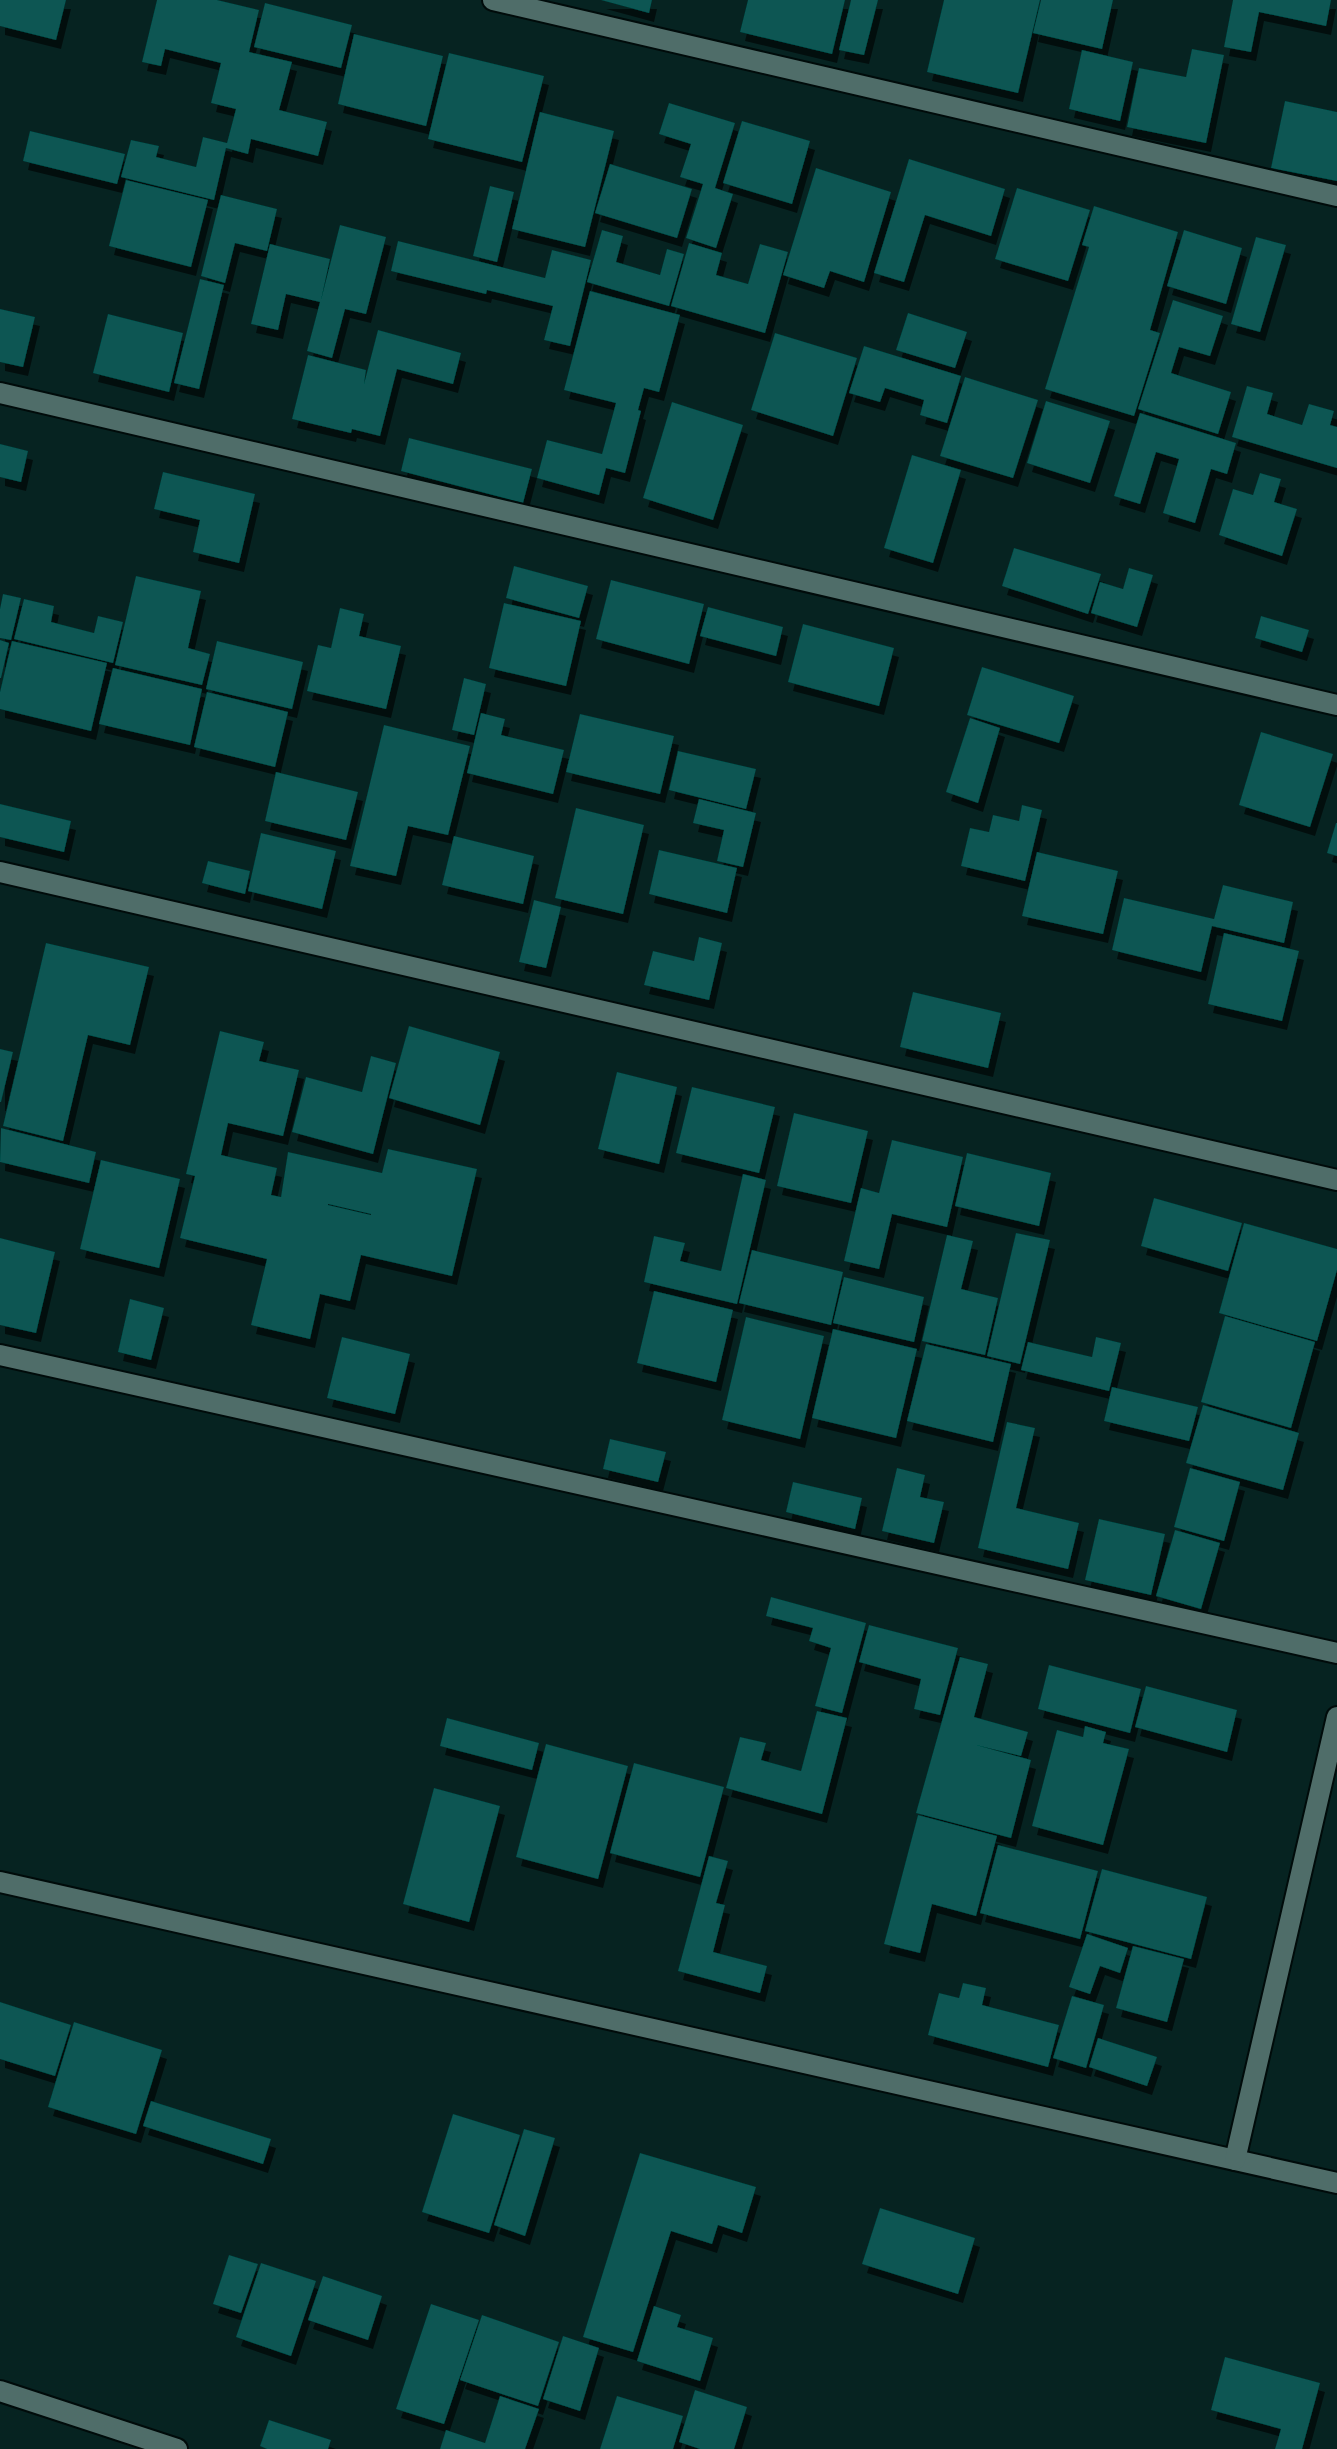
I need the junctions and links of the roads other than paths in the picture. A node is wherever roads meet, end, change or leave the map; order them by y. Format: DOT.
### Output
graph roads {
  1 [pos="493,0"];
  2 [pos="1337,196"];
  3 [pos="0,393"];
  4 [pos="1337,705"];
  5 [pos="0,872"];
  6 [pos="1337,1180"];
  7 [pos="0,1355"];
  8 [pos="1337,1653"];
  9 [pos="1337,1717"];
  10 [pos="0,1882"];
  11 [pos="1235,2160"];
  12 [pos="1337,2183"];
  13 [pos="0,2391"];
  14 [pos="177,2449"];
  1 -- 2 [label="street"];
  3 -- 4 [label="street"];
  5 -- 6 [label="street"];
  7 -- 8 [label="street"];
  9 -- 11 [label="street"];
  10 -- 11 [label="street"];
  11 -- 12 [label="street"];
  13 -- 14 [label="street"];
}
